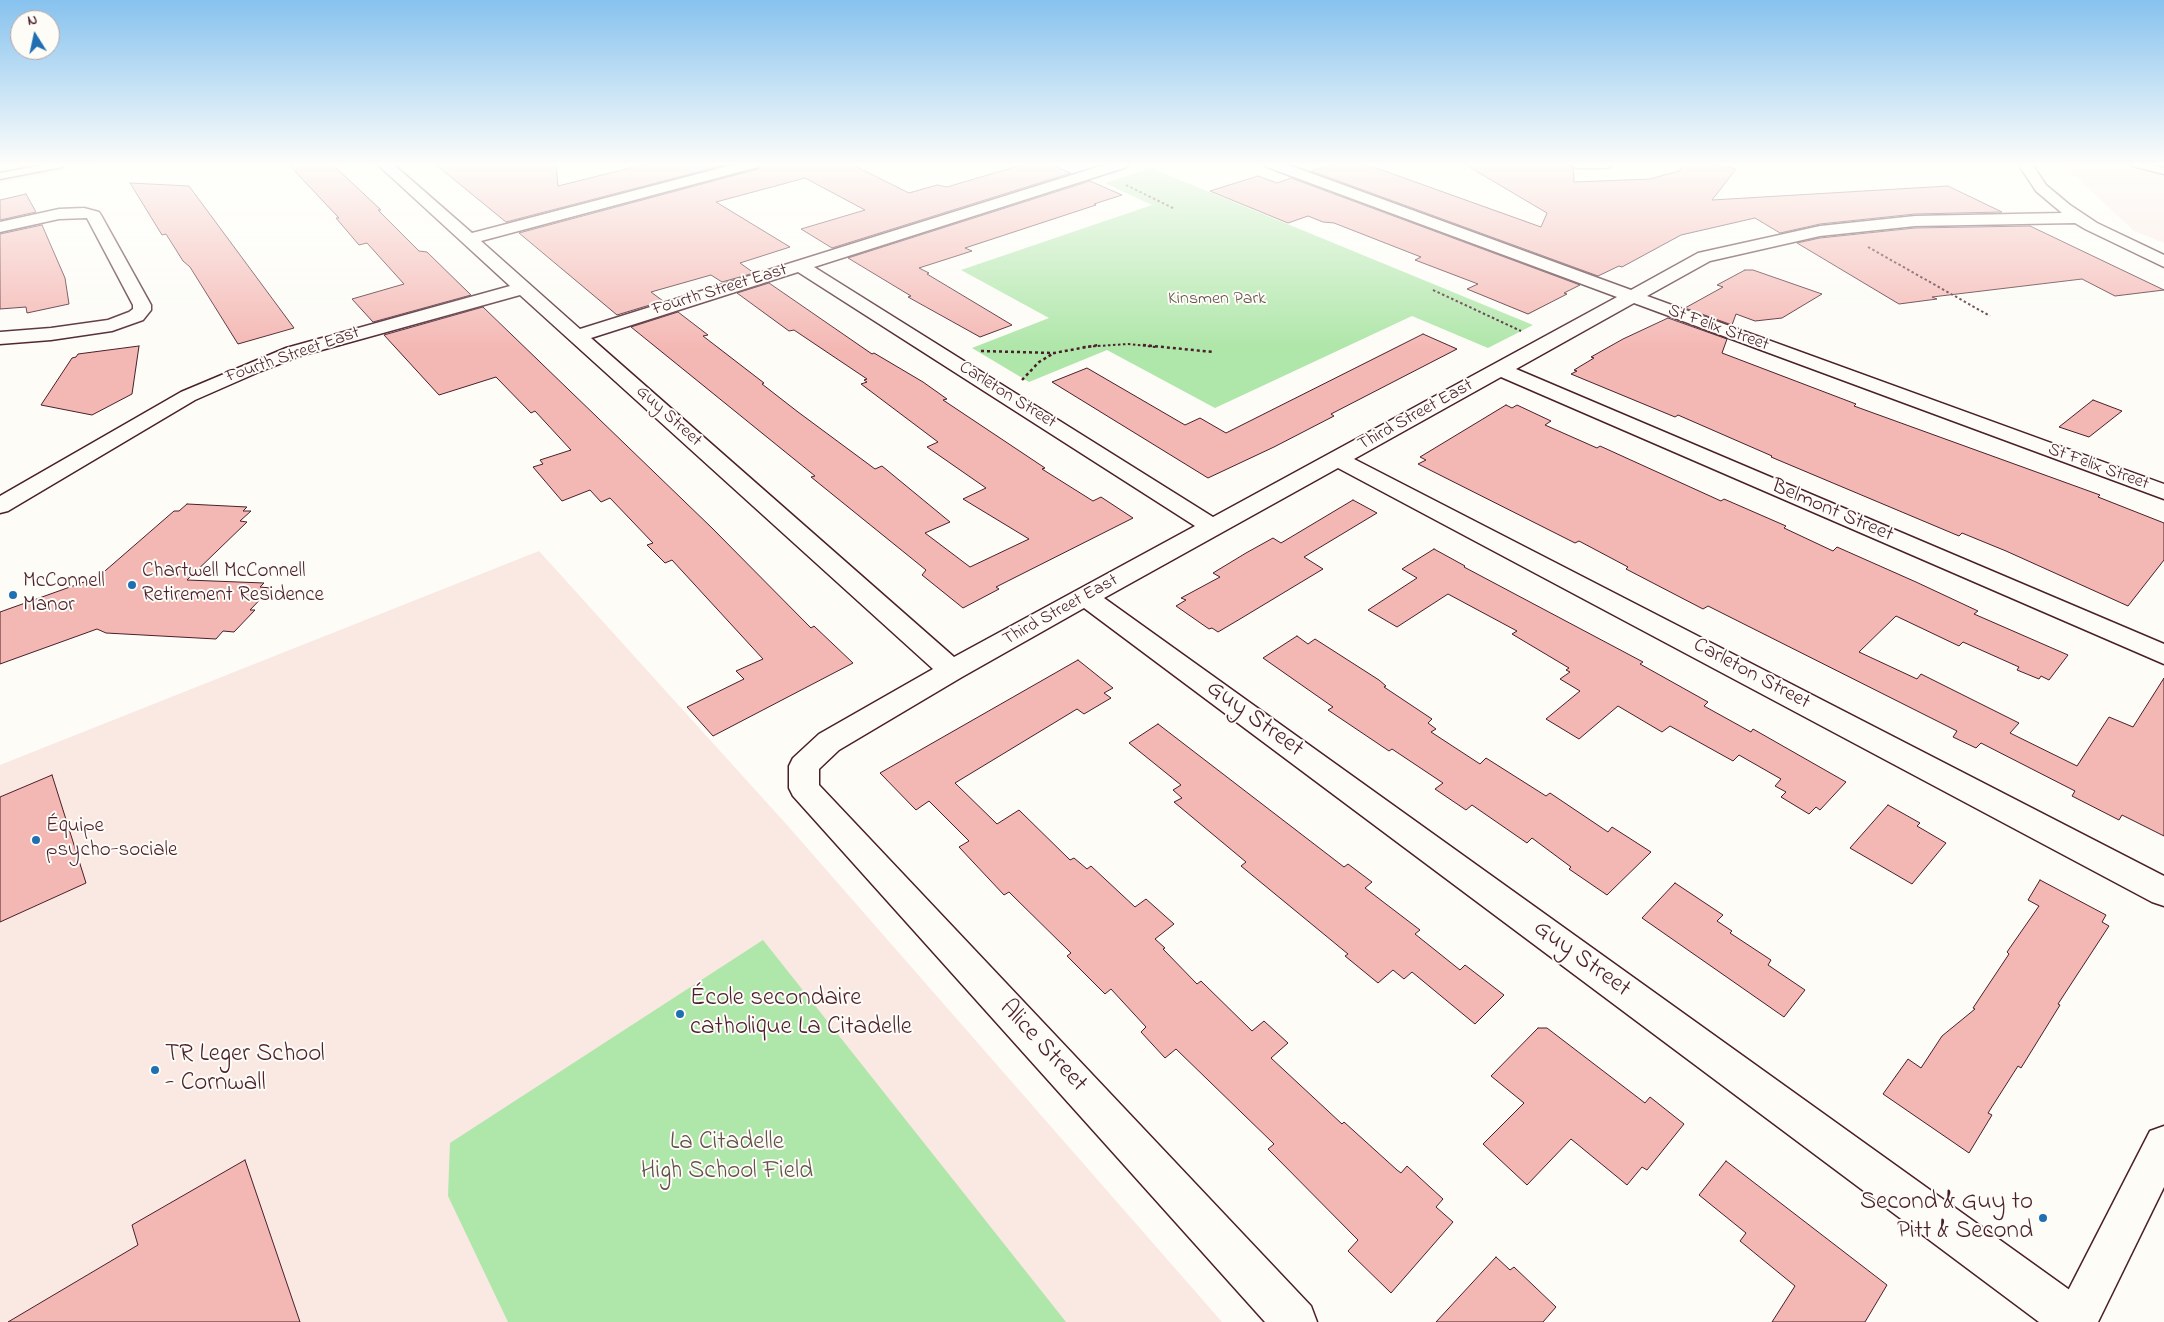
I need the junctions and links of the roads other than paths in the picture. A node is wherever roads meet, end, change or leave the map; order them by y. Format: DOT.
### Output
graph roads {
  1 [pos="99,226"];
  2 [pos="454,226"];
  3 [pos="519,226"];
  4 [pos="928,226"];
  5 [pos="1439,226"];
  6 [pos="1869,226"];
  7 [pos="2092,226"];
  8 [pos="469,239"];
  9 [pos="2164,262"];
  10 [pos="801,266"];
  11 [pos="524,288"];
  12 [pos="1631,297"];
  13 [pos="576,336"];
  14 [pos="0,338"];
  15 [pos="1500,369"];
  16 [pos="1338,459"];
  17 [pos="2164,492"];
  18 [pos="0,506"];
  19 [pos="1214,527"];
  20 [pos="1086,597"];
  21 [pos="2164,656"];
  22 [pos="952,670"];
  23 [pos="804,766"];
  24 [pos="2164,892"];
  25 [pos="2164,1145"];
  26 [pos="1294,1322"];
  27 [pos="2075,1322"];
  1 -- 14 [label="street"];
  2 -- 8 [label="street, Guy Street"];
  3 -- 8 [label="street"];
  4 -- 10 [label="street, Fourth Street East"];
  5 -- 12 [label="street, St Felix Street"];
  6 -- 12 [label="street, Third Street East"];
  7 -- 9 [label="street"];
  8 -- 11 [label="street, Guy Street"];
  10 -- 13 [label="street, Fourth Street East"];
  10 -- 19 [label="street, Carleton Street"];
  11 -- 13 [label="street, Guy Street"];
  11 -- 18 [label="street, Fourth Street East"];
  12 -- 15 [label="street, Third Street East"];
  12 -- 17 [label="street, St Felix Street"];
  13 -- 22 [label="street, Guy Street"];
  15 -- 16 [label="street, Third Street East"];
  15 -- 21 [label="street, Belmont Street"];
  16 -- 19 [label="street, Third Street East"];
  16 -- 24 [label="street, Carleton Street"];
  19 -- 20 [label="street, Third Street East"];
  20 -- 22 [label="street, Third Street East"];
  20 -- 27 [label="street, Guy Street"];
  22 -- 23 [label="street, Third Street East"];
  23 -- 26 [label="street, Alice Street"];
  25 -- 27 [label="street"];
}
